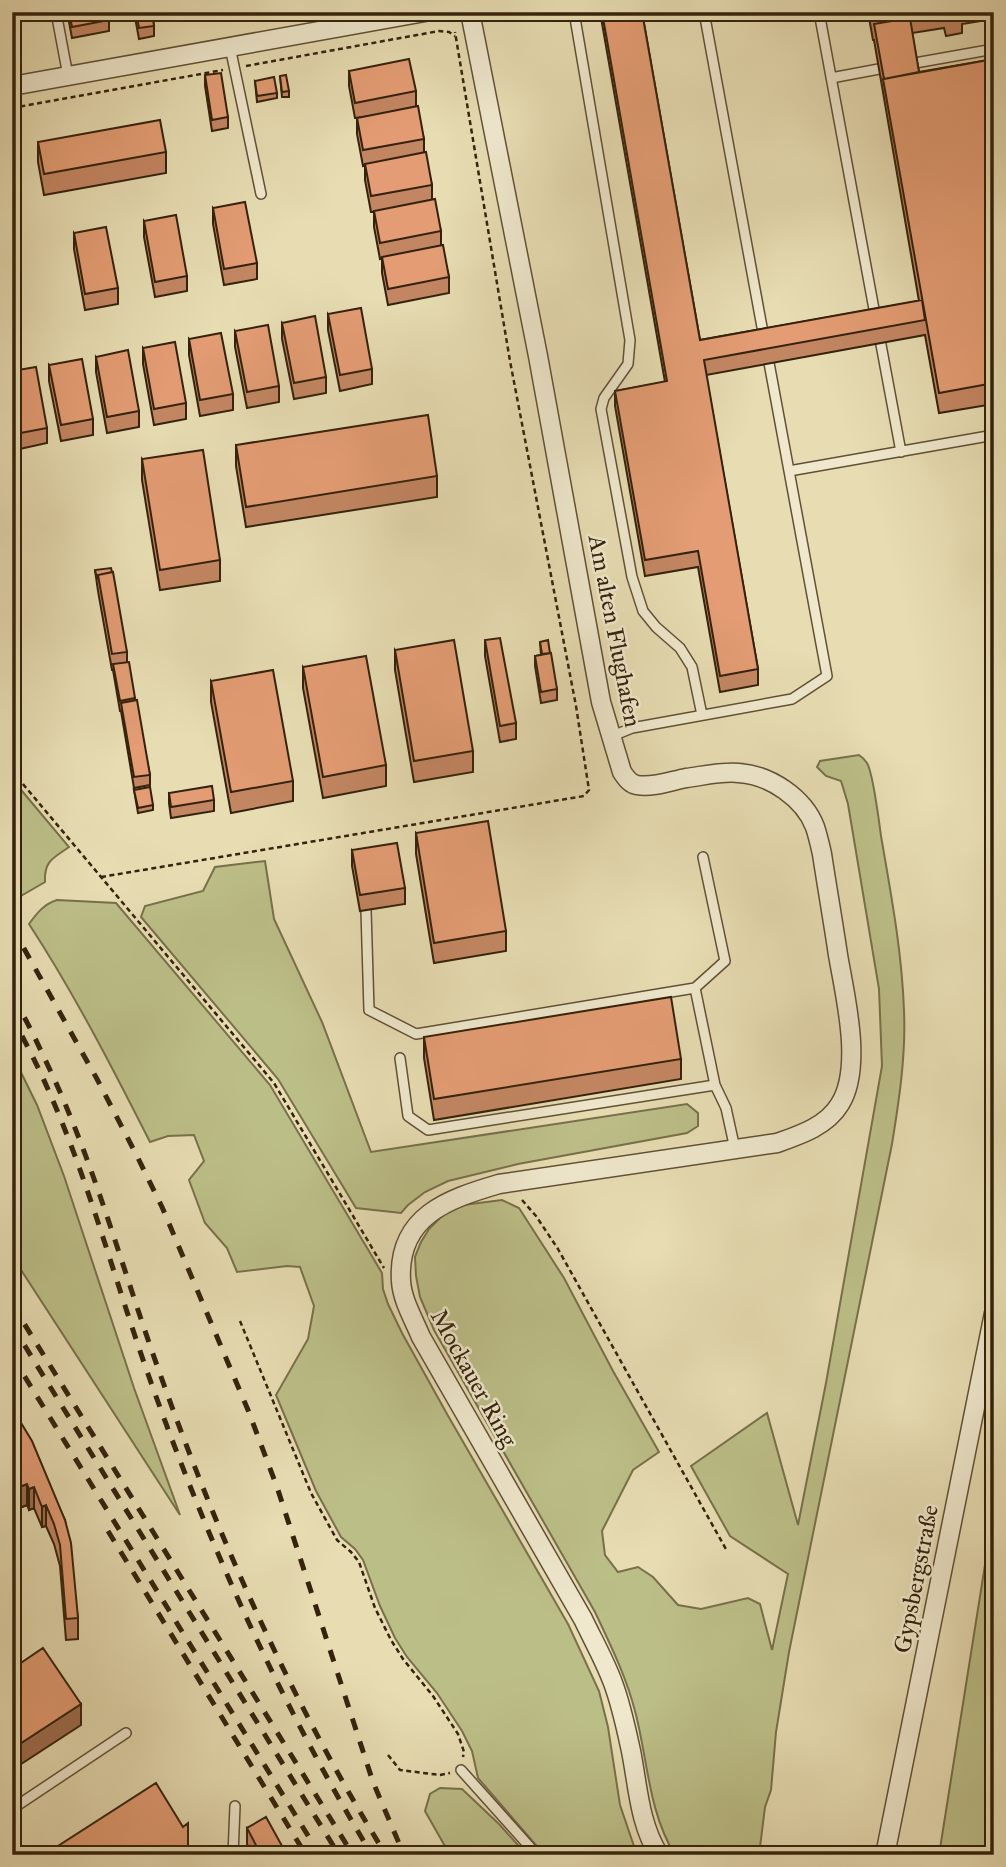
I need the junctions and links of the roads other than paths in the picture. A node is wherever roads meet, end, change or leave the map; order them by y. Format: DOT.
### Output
graph roads {
  1 [pos="56,12"];
  2 [pos="425,12"];
  3 [pos="470,12"];
  4 [pos="574,12"];
  5 [pos="704,12"];
  6 [pos="819,12"];
  7 [pos="230,47"];
  8 [pos="994,49"];
  9 [pos="915,63"];
  10 [pos="879,69"];
  11 [pos="68,76"];
  12 [pos="831,78"];
  13 [pos="12,86"];
  14 [pos="261,194"];
  15 [pos="994,435"];
  16 [pos="901,452"];
  17 [pos="789,471"];
  18 [pos="702,715"];
  19 [pos="611,737"];
  20 [pos="703,857"];
  21 [pos="366,910"];
  22 [pos="695,988"];
  23 [pos="400,1058"];
  24 [pos="715,1085"];
  25 [pos="735,1149"];
  26 [pos="994,1313"];
  27 [pos="126,1733"];
  28 [pos="461,1770"];
  29 [pos="235,1806"];
  30 [pos="12,1809"];
  31 [pos="233,1855"];
  32 [pos="537,1855"];
  33 [pos="659,1855"];
  34 [pos="885,1855"];
  1 -- 11 [label="lane"];
  2 -- 7 [label="street"];
  3 -- 19 [label="street, Am alten Flughafen"];
  4 -- 18 [label="lane"];
  5 -- 17 [label="lane"];
  6 -- 12 [label="lane"];
  7 -- 11 [label="street"];
  7 -- 14 [label="lane"];
  8 -- 9 [label="lane"];
  10 -- 12 [label="lane"];
  11 -- 13 [label="street"];
  12 -- 16 [label="lane"];
  15 -- 16 [label="lane"];
  16 -- 17 [label="lane"];
  17 -- 18 [label="lane"];
  18 -- 19 [label="lane"];
  19 -- 25 [label="street, Am alten Flughafen"];
  20 -- 22 [label="lane"];
  21 -- 22 [label="lane"];
  22 -- 24 [label="lane"];
  23 -- 24 [label="lane"];
  24 -- 25 [label="lane"];
  25 -- 33 [label="street, Mockauer Ring"];
  26 -- 34 [label="street, Gypsbergstraße"];
  27 -- 30 [label="lane"];
  28 -- 32 [label="lane"];
  29 -- 31 [label="lane"];
}
